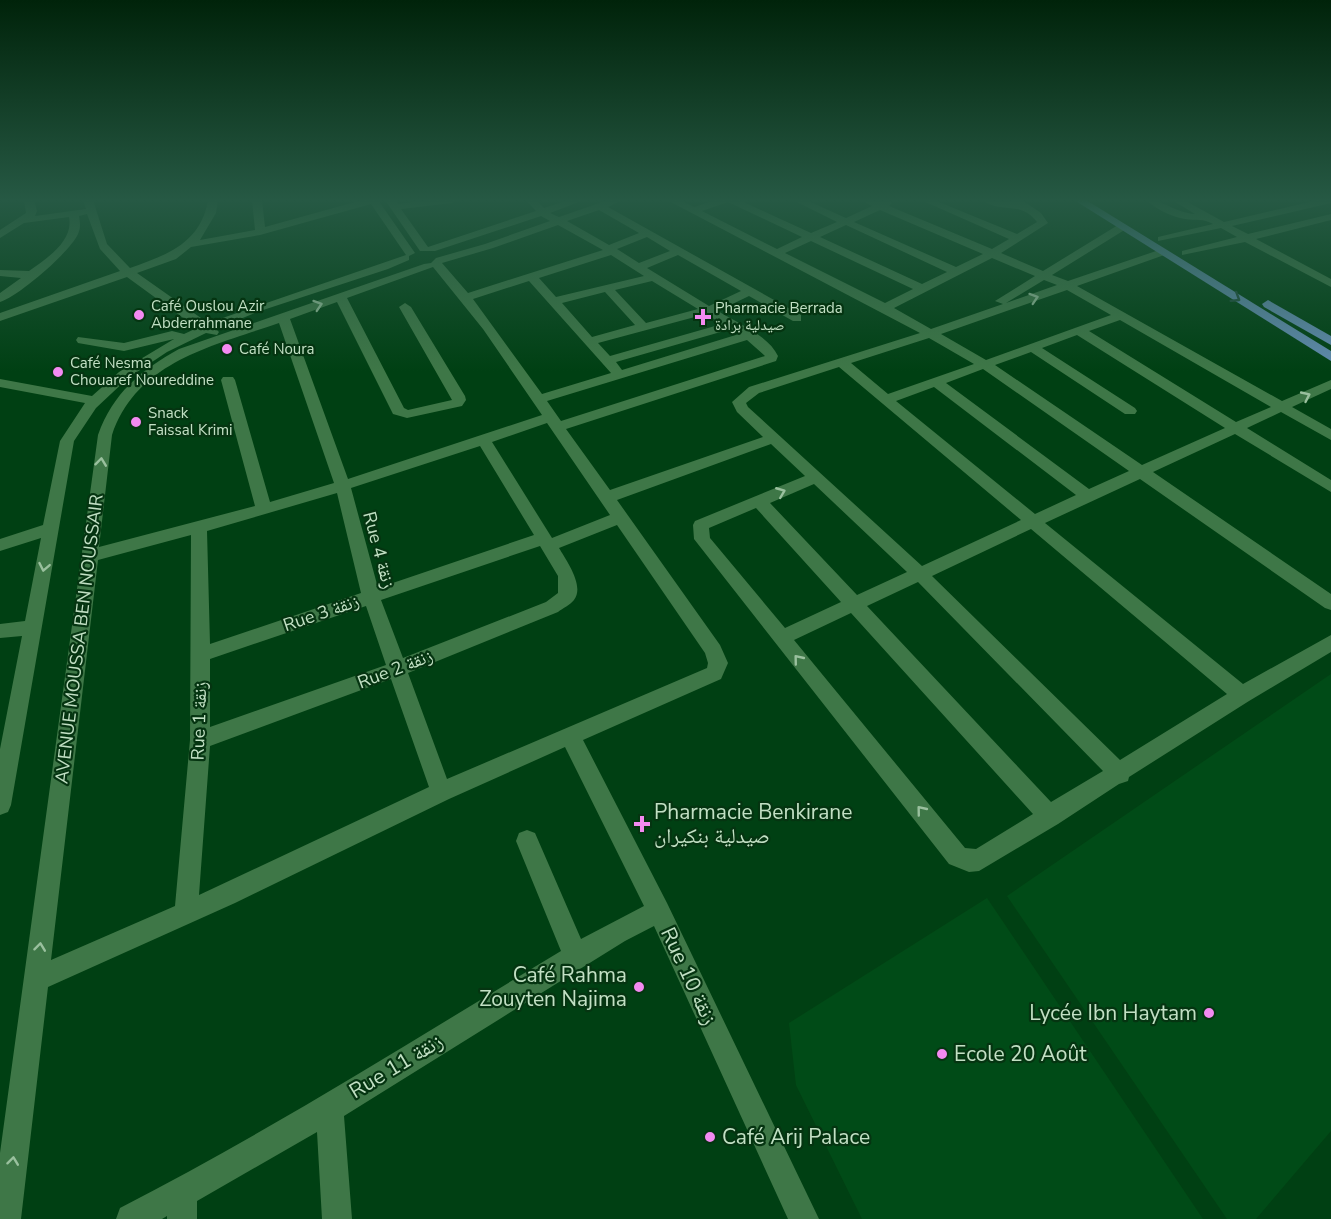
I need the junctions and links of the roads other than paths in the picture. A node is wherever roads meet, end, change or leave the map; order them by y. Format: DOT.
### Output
graph roads {
  1 [pos="52,257"];
  2 [pos="113,257"];
  3 [pos="172,257"];
  4 [pos="403,257"];
  5 [pos="407,257"];
  6 [pos="432,257"];
  7 [pos="589,257"];
  8 [pos="621,257"];
  9 [pos="664,257"];
  10 [pos="689,257"];
  11 [pos="786,257"];
  12 [pos="855,257"];
  13 [pos="925,257"];
  14 [pos="985,257"];
  15 [pos="1002,257"];
  16 [pos="1071,257"];
  17 [pos="1149,257"];
  18 [pos="1171,257"];
  19 [pos="1192,257"];
  20 [pos="1281,257"];
  21 [pos="638,267"];
  22 [pos="956,271"];
  23 [pos="0,273"];
  24 [pos="131,273"];
  25 [pos="1042,274"];
  26 [pos="33,275"];
  27 [pos="531,276"];
  28 [pos="653,277"];
  29 [pos="1331,284"];
  30 [pos="1069,286"];
  31 [pos="607,288"];
  32 [pos="922,289"];
  33 [pos="750,291"];
  34 [pos="466,297"];
  35 [pos="0,298"];
  36 [pos="341,298"];
  37 [pos="554,301"];
  38 [pos="405,307"];
  39 [pos="885,308"];
  40 [pos="706,309"];
  41 [pos="0,316"];
  42 [pos="979,316"];
  43 [pos="1120,316"];
  44 [pos="283,317"];
  45 [pos="797,318"];
  46 [pos="731,325"];
  47 [pos="643,327"];
  48 [pos="1079,331"];
  49 [pos="214,332"];
  50 [pos="932,333"];
  51 [pos="749,335"];
  52 [pos="183,338"];
  53 [pos="82,340"];
  54 [pos="591,341"];
  55 [pos="1331,341"];
  56 [pos="1033,348"];
  57 [pos="1331,357"];
  58 [pos="609,360"];
  59 [pos="841,362"];
  60 [pos="986,365"];
  61 [pos="619,374"];
  62 [pos="228,380"];
  63 [pos="936,382"];
  64 [pos="1331,384"];
  65 [pos="3,386"];
  66 [pos="537,400"];
  67 [pos="885,400"];
  68 [pos="94,401"];
  69 [pos="1281,407"];
  70 [pos="1130,411"];
  71 [pos="554,422"];
  72 [pos="1236,428"];
  73 [pos="1331,435"];
  74 [pos="774,438"];
  75 [pos="484,441"];
  76 [pos="1141,471"];
  77 [pos="818,477"];
  78 [pos="1331,487"];
  79 [pos="343,488"];
  80 [pos="1086,495"];
  81 [pos="608,497"];
  82 [pos="759,501"];
  83 [pos="264,510"];
  84 [pos="621,517"];
  85 [pos="1032,520"];
  86 [pos="51,529"];
  87 [pos="199,529"];
  88 [pos="547,542"];
  89 [pos="0,545"];
  90 [pos="89,556"];
  91 [pos="920,574"];
  92 [pos="370,596"];
  93 [pos="1331,603"];
  94 [pos="852,604"];
  95 [pos="33,627"];
  96 [pos="0,631"];
  97 [pos="781,638"];
  98 [pos="1331,642"];
  99 [pos="201,655"];
  100 [pos="396,669"];
  101 [pos="1242,695"];
  102 [pos="570,736"];
  103 [pos="200,740"];
  104 [pos="1120,774"];
  105 [pos="441,792"];
  106 [pos="0,802"];
  107 [pos="1050,817"];
  108 [pos="527,841"];
  109 [pos="659,911"];
  110 [pos="186,912"];
  111 [pos="576,956"];
  112 [pos="36,979"];
  113 [pos="329,1108"];
  114 [pos="182,1206"];
  115 [pos="6,1219"];
  116 [pos="131,1219"];
  117 [pos="338,1219"];
  118 [pos="804,1219"];
  1 -- 26 [label="street"];
  2 -- 24 [label="street"];
  3 -- 24 [label="street"];
  4 -- 49 [label="street, AVENUE MOUSSA BEN NOUSSAIR"];
  5 -- 6 [label="street"];
  6 -- 34 [label="street"];
  6 -- 36 [label="street, AVENUE MOUSSA BEN NOUSSAIR"];
  7 -- 27 [label="street"];
  8 -- 21 [label="street"];
  9 -- 21 [label="street"];
  10 -- 33 [label="street"];
  11 -- 39 [label="street"];
  12 -- 32 [label="street"];
  13 -- 22 [label="street"];
  14 -- 22 [label="street"];
  15 -- 25 [label="street"];
  16 -- 25 [label="street"];
  17 -- 30 [label="street"];
  18 -- 57 [label="main road, one-way"];
  19 -- 55 [label="main road"];
  20 -- 29 [label="street"];
  21 -- 28 [label="street"];
  22 -- 32 [label="street"];
  23 -- 26 [label="street"];
  24 -- 41 [label="street"];
  24 -- 49 [label="street"];
  25 -- 30 [label="street"];
  25 -- 42 [label="street"];
  26 -- 35 [label="street"];
  27 -- 34 [label="street"];
  27 -- 37 [label="street"];
  28 -- 31 [label="street"];
  28 -- 40 [label="street"];
  42 -- 30 [label="street, one-way"];
  30 -- 43 [label="street"];
  31 -- 37 [label="street"];
  31 -- 47 [label="street"];
  32 -- 39 [label="street"];
  33 -- 40 [label="street"];
  33 -- 45 [label="street"];
  34 -- 66 [label="street"];
  36 -- 38 [label="street"];
  44 -- 36 [label="street, AVENUE MOUSSA BEN NOUSSAIR, one-way"];
  37 -- 54 [label="street"];
  39 -- 50 [label="street"];
  40 -- 46 [label="street"];
  40 -- 47 [label="street"];
  42 -- 50 [label="street"];
  43 -- 48 [label="street"];
  43 -- 69 [label="street"];
  44 -- 49 [label="street, AVENUE MOUSSA BEN NOUSSAIR"];
  44 -- 79 [label="street, Rue 4 زنقة"];
  46 -- 51 [label="street"];
  46 -- 58 [label="street"];
  47 -- 54 [label="street"];
  48 -- 56 [label="street"];
  48 -- 72 [label="street"];
  49 -- 52 [label="street, AVENUE MOUSSA BEN NOUSSAIR"];
  90 -- 49 [label="street, AVENUE MOUSSA BEN NOUSSAIR, one-way"];
  50 -- 59 [label="street"];
  50 -- 60 [label="street"];
  51 -- 61 [label="street"];
  51 -- 71 [label="street"];
  52 -- 53 [label="street"];
  52 -- 68 [label="street, AVENUE MOUSSA BEN NOUSSAIR"];
  54 -- 58 [label="street"];
  56 -- 60 [label="street"];
  56 -- 70 [label="street"];
  58 -- 61 [label="street"];
  59 -- 67 [label="street"];
  59 -- 74 [label="street"];
  60 -- 63 [label="street"];
  60 -- 76 [label="street"];
  61 -- 66 [label="street"];
  62 -- 83 [label="street"];
  63 -- 67 [label="street"];
  63 -- 80 [label="street"];
  69 -- 64 [label="street, one-way"];
  65 -- 68 [label="street"];
  66 -- 71 [label="street"];
  67 -- 85 [label="street"];
  68 -- 86 [label="street, AVENUE MOUSSA BEN NOUSSAIR"];
  69 -- 72 [label="street"];
  69 -- 73 [label="street"];
  71 -- 75 [label="street"];
  71 -- 81 [label="street"];
  72 -- 76 [label="street"];
  72 -- 78 [label="street"];
  74 -- 77 [label="street"];
  74 -- 81 [label="street"];
  75 -- 79 [label="street"];
  75 -- 88 [label="street"];
  76 -- 80 [label="street"];
  76 -- 93 [label="street"];
  82 -- 77 [label="street, one-way"];
  77 -- 91 [label="street"];
  79 -- 83 [label="street"];
  79 -- 92 [label="street, Rue 4 زنقة"];
  80 -- 85 [label="street"];
  81 -- 84 [label="street"];
  82 -- 94 [label="street"];
  82 -- 97 [label="street"];
  83 -- 87 [label="street"];
  84 -- 88 [label="street, Rue 3 زنقة"];
  84 -- 102 [label="street"];
  85 -- 91 [label="street"];
  85 -- 101 [label="street"];
  86 -- 89 [label="street"];
  86 -- 95 [label="street, AVENUE MOUSSA BEN NOUSSAIR, one-way"];
  87 -- 90 [label="street"];
  87 -- 99 [label="street, Rue 1 زنقة"];
  88 -- 92 [label="street, Rue 3 زنقة"];
  88 -- 100 [label="street, Rue 2 زنقة"];
  112 -- 90 [label="street, AVENUE MOUSSA BEN NOUSSAIR, one-way"];
  91 -- 94 [label="street"];
  91 -- 104 [label="street"];
  92 -- 99 [label="street, Rue 3 زنقة"];
  92 -- 100 [label="street, Rue 4 زنقة"];
  94 -- 97 [label="street"];
  94 -- 107 [label="street"];
  95 -- 96 [label="street"];
  95 -- 106 [label="street, AVENUE MOUSSA BEN NOUSSAIR"];
  107 -- 97 [label="street, one-way"];
  98 -- 101 [label="street"];
  99 -- 103 [label="street, Rue 1 زنقة"];
  100 -- 103 [label="street, Rue 2 زنقة"];
  100 -- 105 [label="street, Rue 4 زنقة"];
  101 -- 104 [label="street"];
  102 -- 105 [label="street"];
  102 -- 109 [label="street, Rue 10 زنقة"];
  103 -- 110 [label="street, Rue 1 زنقة"];
  104 -- 107 [label="street"];
  105 -- 110 [label="street"];
  108 -- 111 [label="street"];
  109 -- 111 [label="street, Rue 11 زنقة"];
  109 -- 118 [label="street, Rue 10 زنقة"];
  110 -- 112 [label="street"];
  111 -- 113 [label="street, Rue 11 زنقة"];
  115 -- 112 [label="street, AVENUE MOUSSA BEN NOUSSAIR, one-way"];
  113 -- 114 [label="street, Rue 11 زنقة"];
  113 -- 117 [label="street"];
  114 -- 116 [label="street, Rue 11 زنقة"];
}
